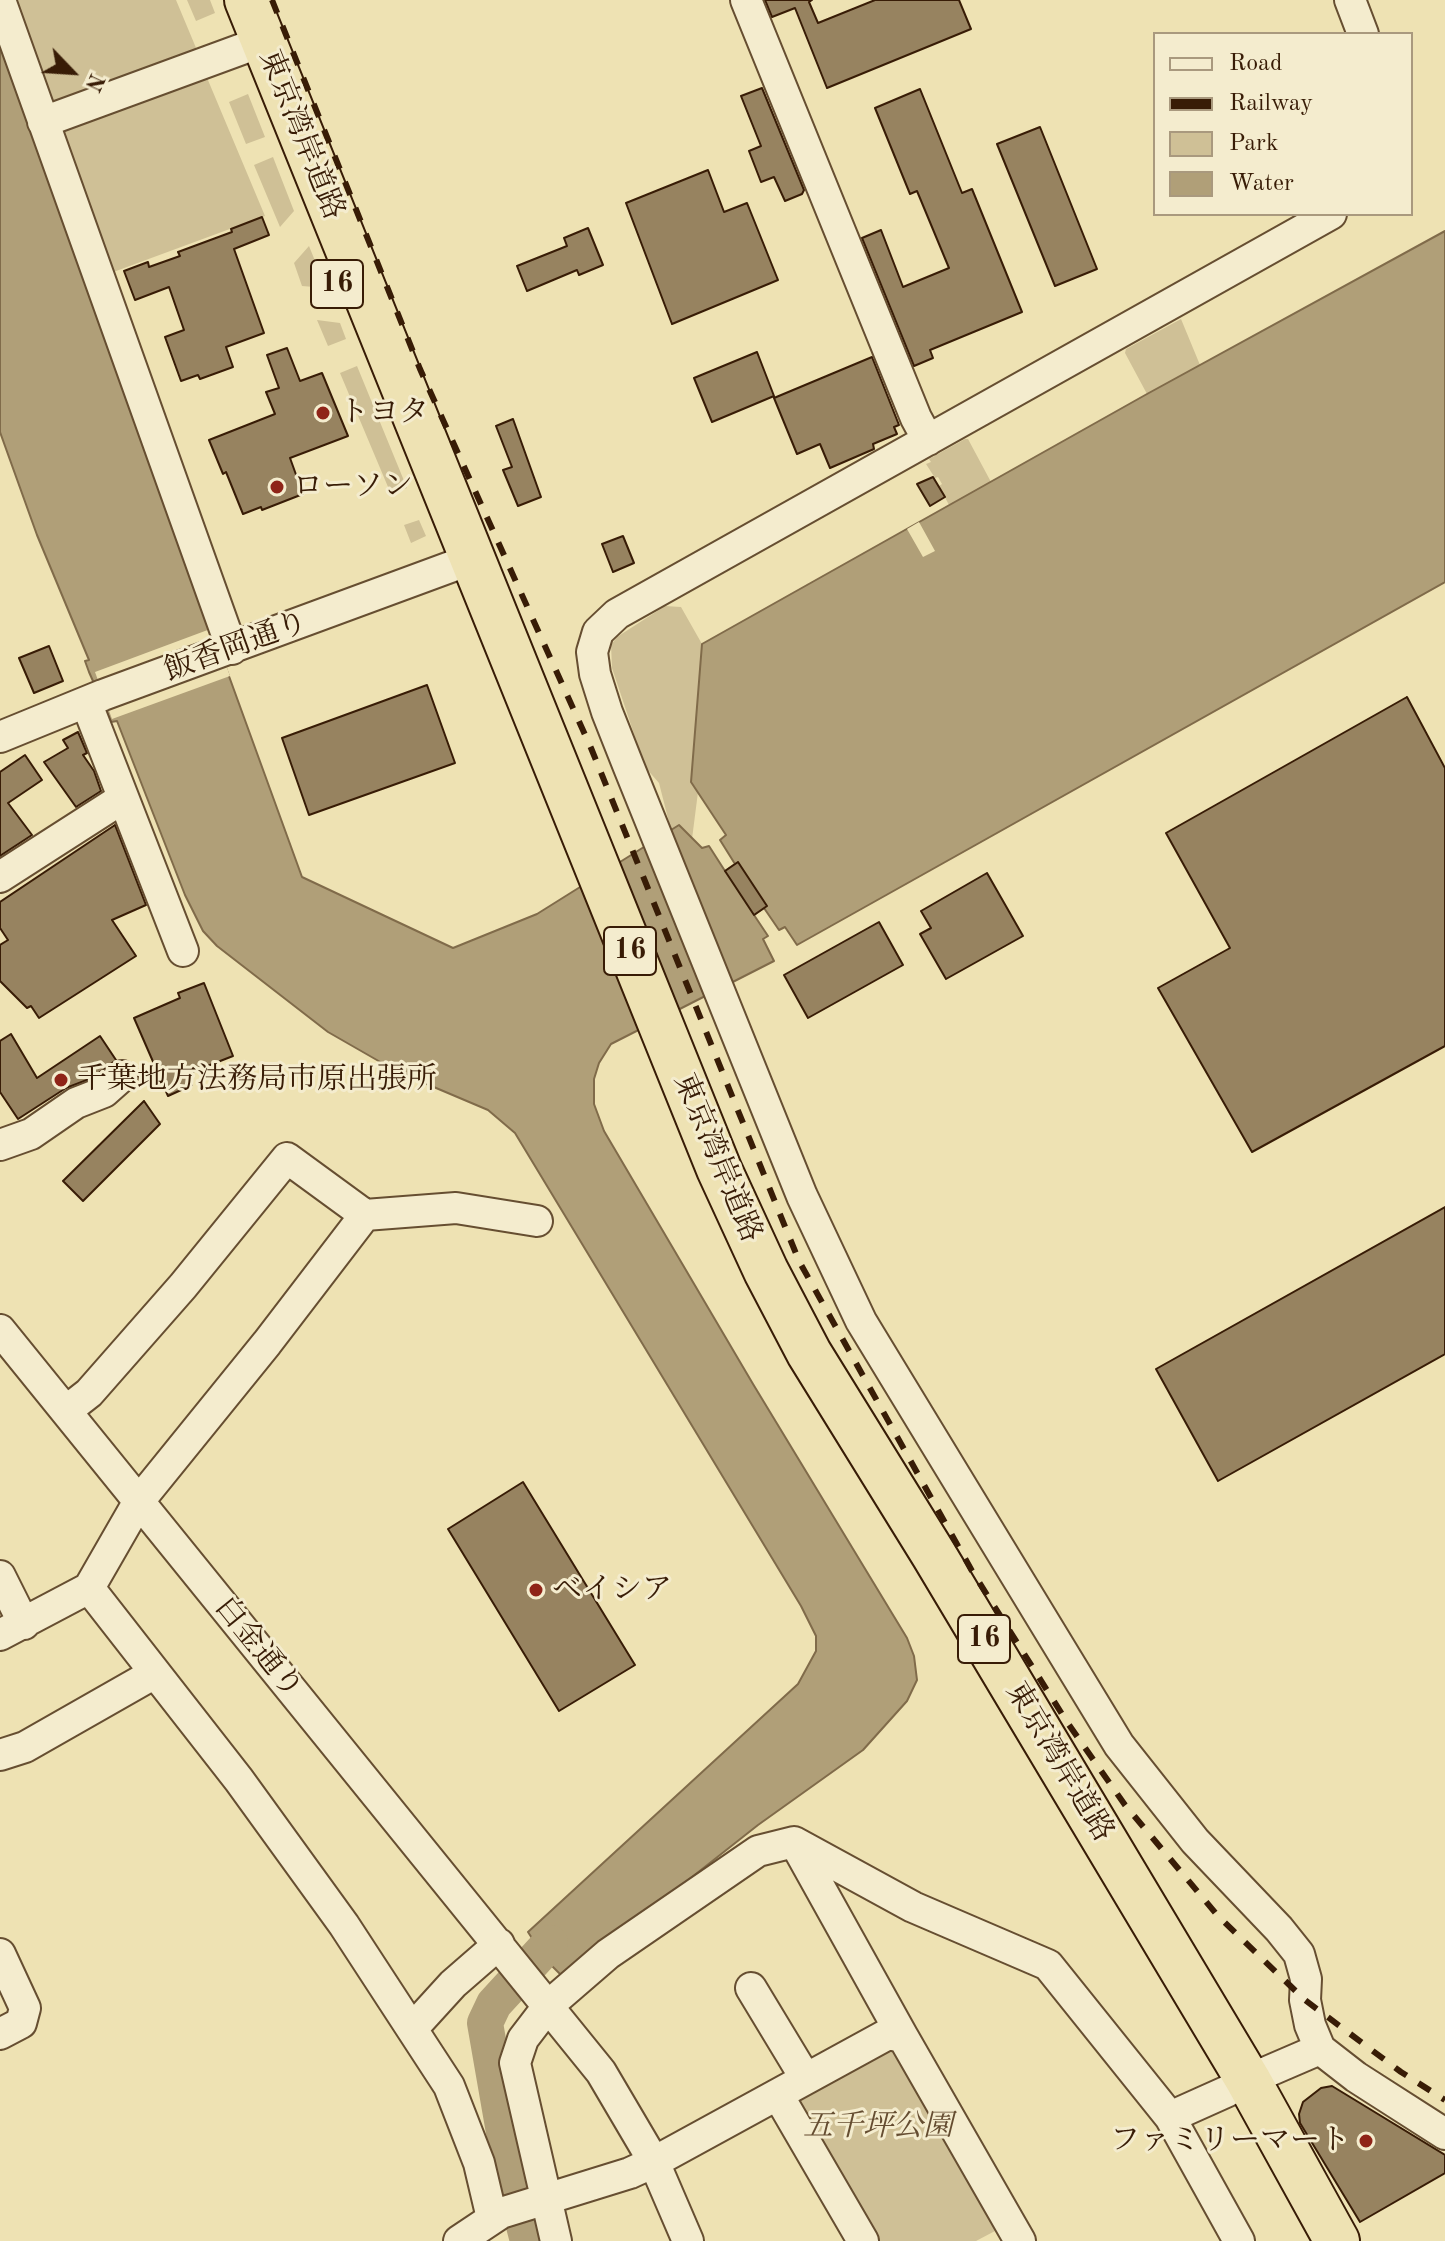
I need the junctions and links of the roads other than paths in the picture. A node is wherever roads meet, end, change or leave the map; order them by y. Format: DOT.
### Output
graph roads {
  1 [pos="0,0"];
  2 [pos="223,0"];
  3 [pos="247,0"];
  4 [pos="746,0"];
  5 [pos="1350,0"];
  6 [pos="1362,32"];
  7 [pos="242,49"];
  8 [pos="43,122"];
  9 [pos="1327,216"];
  10 [pos="928,440"];
  11 [pos="462,564"];
  12 [pos="227,650"];
  13 [pos="95,698"];
  14 [pos="0,737"];
  15 [pos="123,798"];
  16 [pos="0,877"];
  17 [pos="183,951"];
  18 [pos="122,1076"];
  19 [pos="0,1145"];
  20 [pos="365,1215"];
  21 [pos="537,1221"];
  22 [pos="0,1330"];
  23 [pos="66,1411"];
  24 [pos="139,1501"];
  25 [pos="0,1576"];
  26 [pos="89,1588"];
  27 [pos="12,1629"];
  28 [pos="155,1673"];
  29 [pos="0,1755"];
  30 [pos="794,1842"];
  31 [pos="0,1954"];
  32 [pos="508,1955"];
  33 [pos="751,1988"];
  34 [pos="549,2005"];
  35 [pos="412,2029"];
  36 [pos="0,2034"];
  37 [pos="903,2037"];
  38 [pos="1320,2049"];
  39 [pos="806,2079"];
  40 [pos="1238,2086"];
  41 [pos="778,2095"];
  42 [pos="1170,2117"];
  43 [pos="1445,2134"];
  44 [pos="654,2162"];
  45 [pos="540,2200"];
  46 [pos="496,2215"];
  47 [pos="1011,2238"];
  48 [pos="459,2241"];
  49 [pos="556,2241"];
  50 [pos="688,2241"];
  51 [pos="863,2241"];
  52 [pos="1239,2241"];
  53 [pos="1312,2241"];
  54 [pos="1337,2241"];
  1 -- 8 [label="street"];
  2 -- 7 [label="highway, 東京湾岸道路 / 16"];
  3 -- 11 [label="highway, 東京湾岸道路 / 16"];
  4 -- 10 [label="street"];
  5 -- 6 [label="street"];
  7 -- 8 [label="street"];
  7 -- 11 [label="highway, 東京湾岸道路 / 16"];
  8 -- 12 [label="street"];
  9 -- 10 [label="street"];
  10 -- 38 [label="street"];
  11 -- 12 [label="street, 飯香岡通り"];
  11 -- 40 [label="highway, 東京湾岸道路 / 16"];
  12 -- 13 [label="street, 飯香岡通り"];
  13 -- 14 [label="street, 飯香岡通り"];
  13 -- 15 [label="street"];
  15 -- 16 [label="street"];
  15 -- 17 [label="street"];
  18 -- 19 [label="street"];
  20 -- 21 [label="street"];
  20 -- 23 [label="street"];
  20 -- 24 [label="street"];
  22 -- 23 [label="street, 白金通り"];
  23 -- 24 [label="street, 白金通り"];
  24 -- 26 [label="street"];
  24 -- 32 [label="street, 白金通り"];
  25 -- 27 [label="street"];
  26 -- 27 [label="street"];
  26 -- 28 [label="street"];
  28 -- 29 [label="street"];
  28 -- 35 [label="street"];
  30 -- 34 [label="street"];
  30 -- 37 [label="street"];
  30 -- 42 [label="street"];
  31 -- 36 [label="street"];
  32 -- 34 [label="street, 白金通り"];
  32 -- 35 [label="street"];
  33 -- 39 [label="street"];
  34 -- 44 [label="street"];
  34 -- 45 [label="street"];
  35 -- 46 [label="street"];
  37 -- 39 [label="street"];
  37 -- 47 [label="street"];
  38 -- 40 [label="street"];
  38 -- 43 [label="street"];
  39 -- 41 [label="street"];
  40 -- 42 [label="street"];
  40 -- 53 [label="highway, 東京湾岸道路 / 16"];
  40 -- 54 [label="highway, 東京湾岸道路 / 16"];
  41 -- 44 [label="street"];
  41 -- 51 [label="street"];
  42 -- 52 [label="street"];
  44 -- 45 [label="street"];
  44 -- 50 [label="street"];
  45 -- 46 [label="street"];
  45 -- 49 [label="street"];
  46 -- 48 [label="street"];
}
